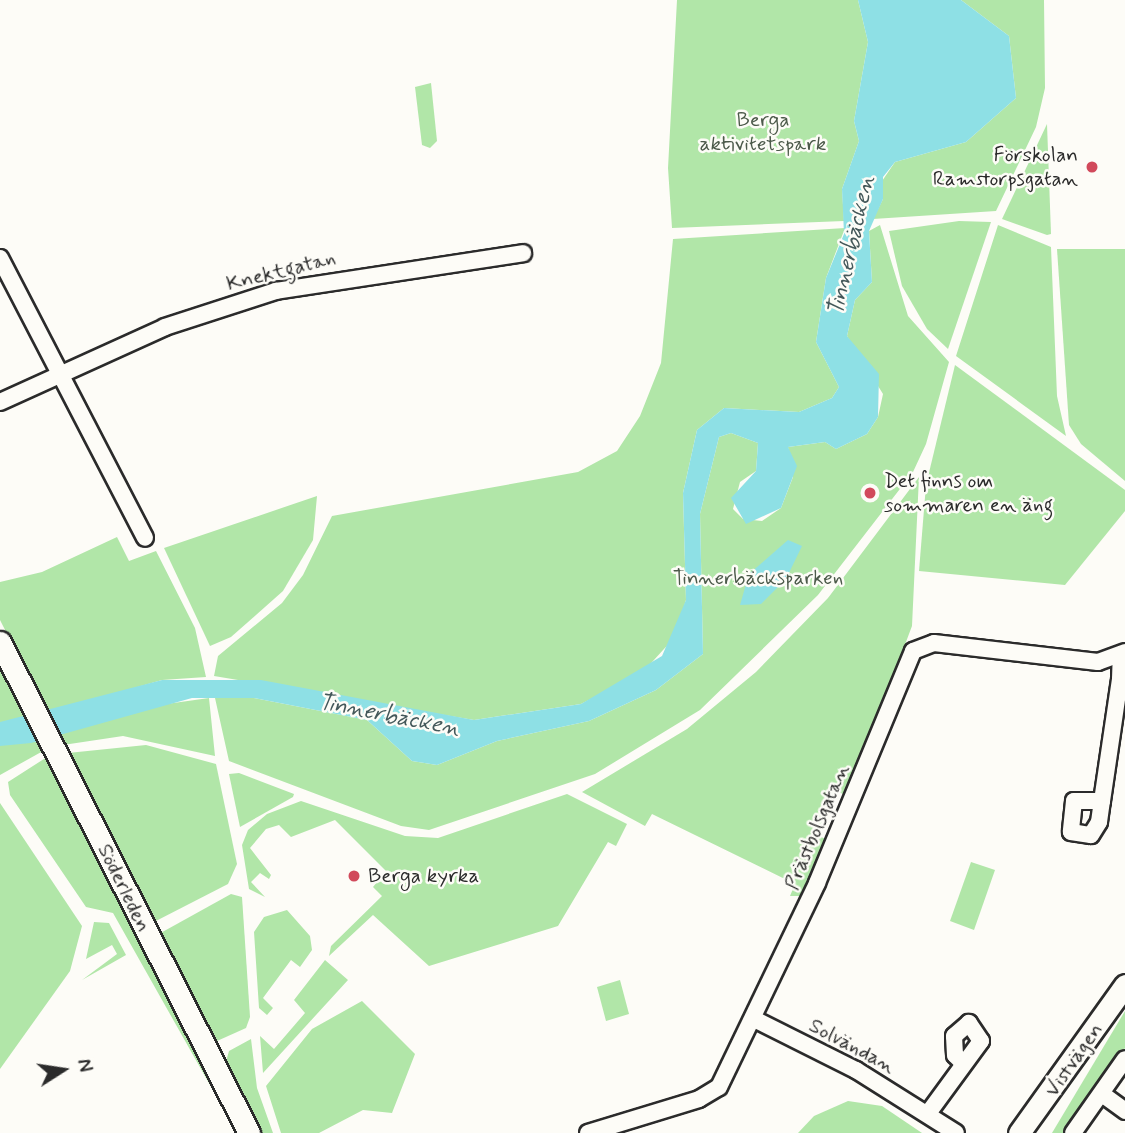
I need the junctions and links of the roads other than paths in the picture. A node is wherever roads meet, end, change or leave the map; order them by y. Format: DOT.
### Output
graph roads {
  1 [pos="523,253"];
  2 [pos="0,258"];
  3 [pos="59,371"];
  4 [pos="0,402"];
  5 [pos="145,538"];
  6 [pos="0,642"];
  7 [pos="1123,654"];
  8 [pos="1102,801"];
  9 [pos="1125,985"];
  10 [pos="754,1019"];
  11 [pos="1125,1059"];
  12 [pos="963,1063"];
  13 [pos="1102,1094"];
  14 [pos="1125,1111"];
  15 [pos="929,1112"];
  16 [pos="249,1133"];
  17 [pos="588,1133"];
  18 [pos="956,1133"];
  19 [pos="1019,1133"];
  20 [pos="1073,1133"];
  1 -- 3 [label="street, Knektgatan"];
  2 -- 3 [label="street"];
  3 -- 4 [label="street, Knektgatan"];
  3 -- 5 [label="street"];
  6 -- 16 [label="main road, Söderleden"];
  7 -- 8 [label="street"];
  7 -- 10 [label="street, Prästbolsgatan"];
  9 -- 19 [label="main road, Vistvägen"];
  10 -- 15 [label="street, Solvändan"];
  10 -- 17 [label="street, Prästbolsgatan"];
  11 -- 13 [label="street, Vistvägen"];
  12 -- 15 [label="street"];
  13 -- 14 [label="street"];
  13 -- 20 [label="street, Vistvägen"];
  15 -- 18 [label="street, Solvändan"];
}
